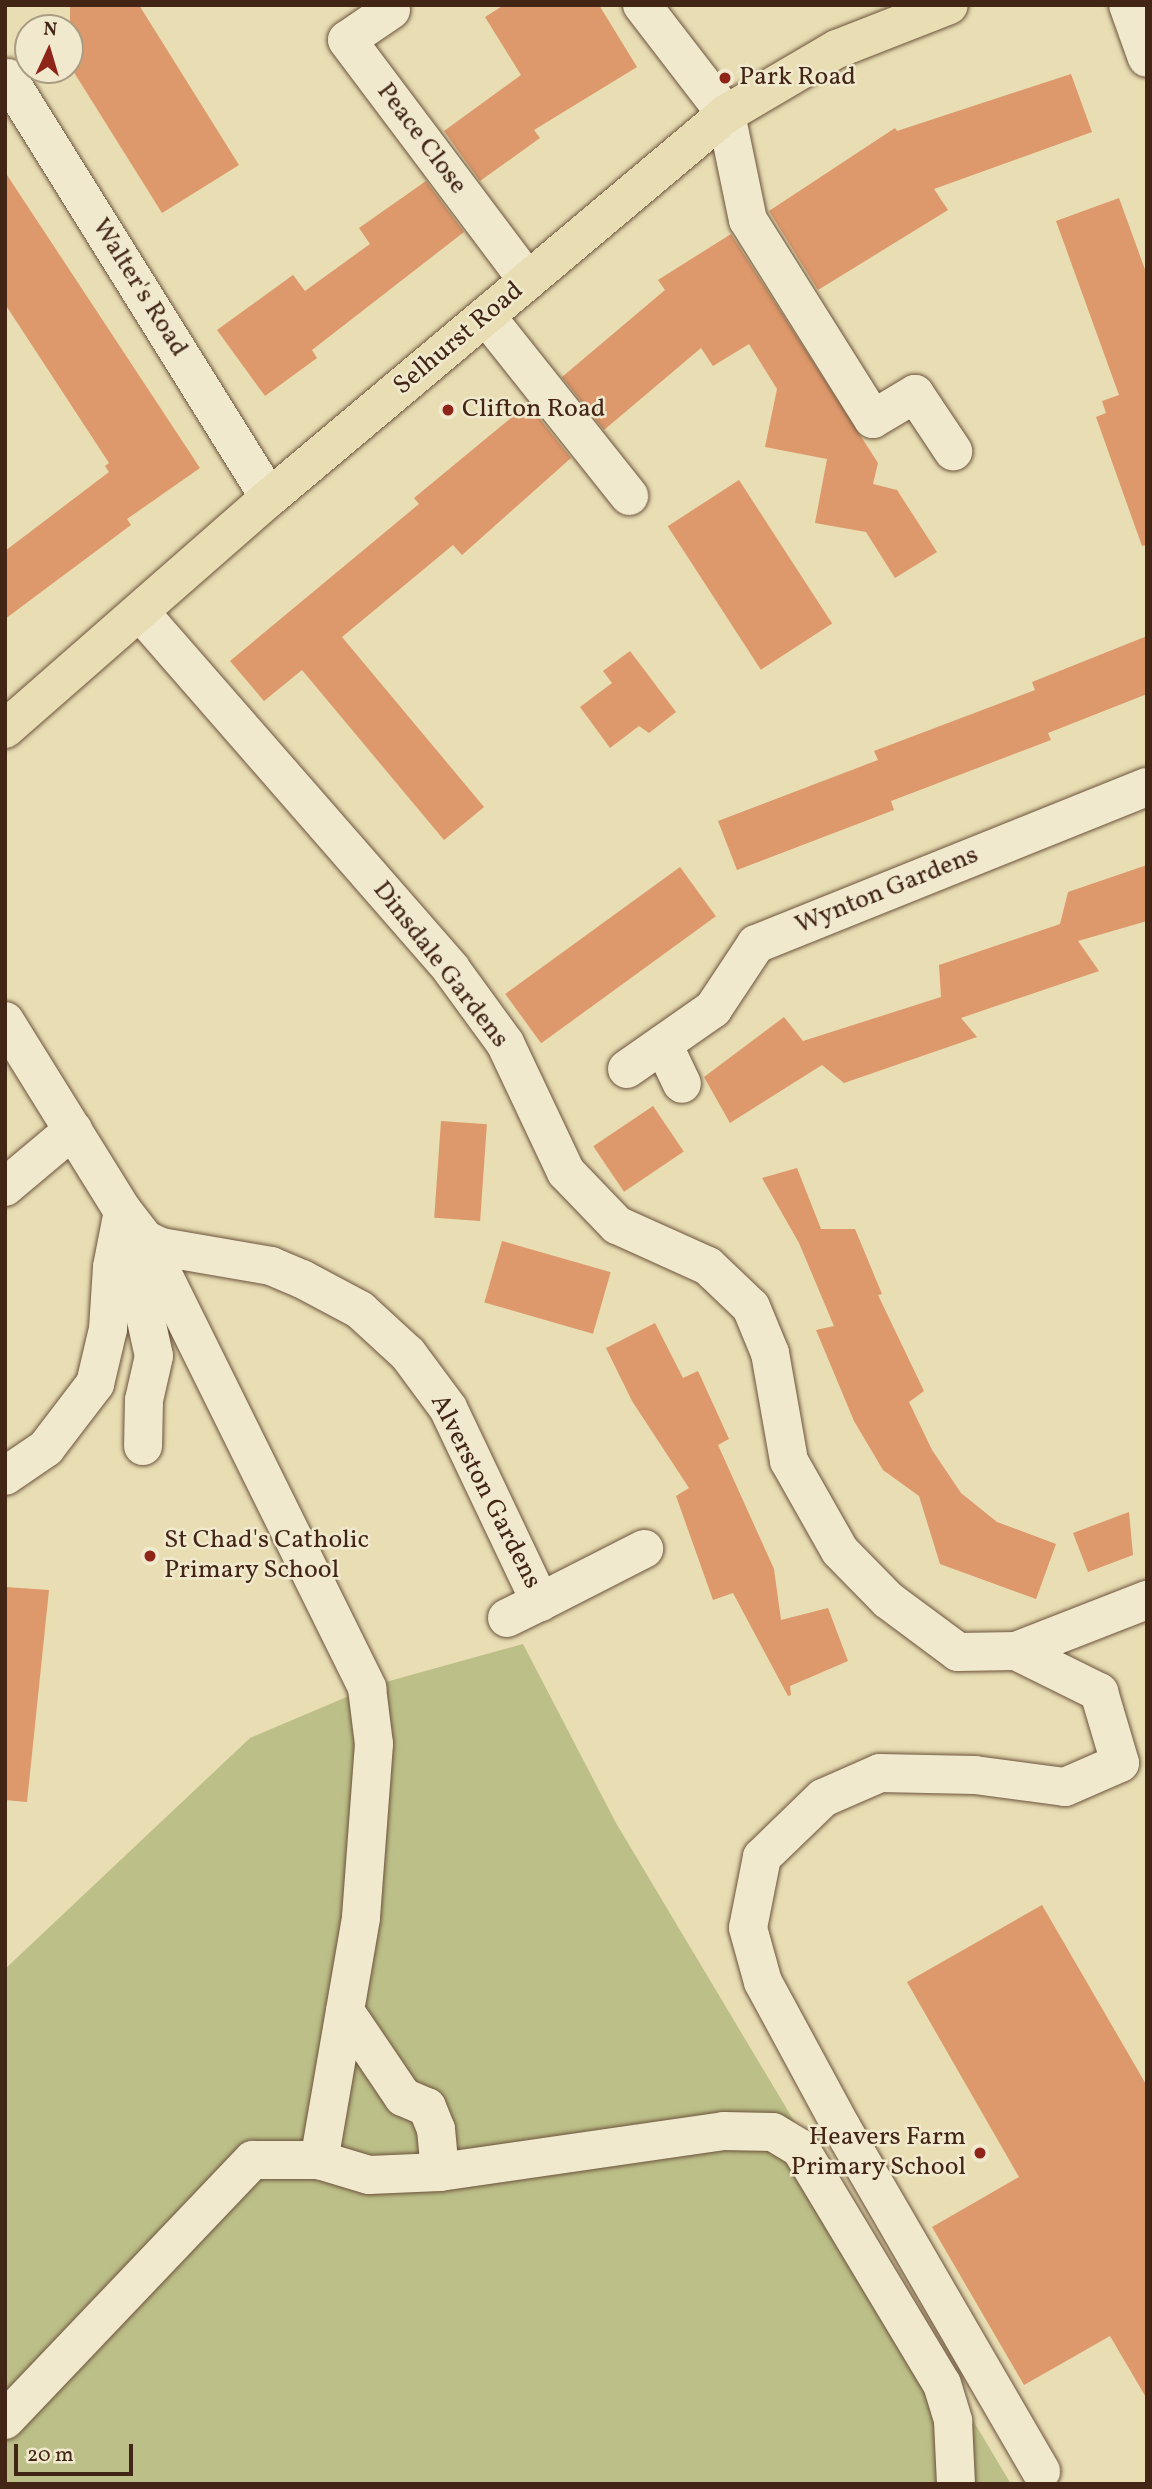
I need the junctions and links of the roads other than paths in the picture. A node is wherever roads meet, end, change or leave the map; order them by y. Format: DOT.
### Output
graph roads {
  1 [pos="642,5"];
  2 [pos="949,5"];
  3 [pos="1128,5"];
  4 [pos="391,9"];
  5 [pos="1147,58"];
  6 [pos="8,78"];
  7 [pos="726,114"];
  8 [pos="528,281"];
  9 [pos="486,316"];
  10 [pos="953,451"];
  11 [pos="629,496"];
  12 [pos="269,498"];
  13 [pos="140,612"];
  14 [pos="5,729"];
  15 [pos="1147,787"];
  16 [pos="5,1021"];
  17 [pos="663,1044"];
  18 [pos="627,1069"];
  19 [pos="682,1084"];
  20 [pos="73,1130"];
  21 [pos="5,1187"];
  22 [pos="136,1227"];
  23 [pos="143,1446"];
  24 [pos="5,1476"];
  25 [pos="643,1549"];
  26 [pos="1147,1600"];
  27 [pos="1016,1651"];
  28 [pos="345,2011"];
  29 [pos="319,2160"];
  30 [pos="440,2172"];
  31 [pos="5,2420"];
  32 [pos="1041,2470"];
  33 [pos="956,2484"];
  1 -- 7 [label="street"];
  2 -- 7 [label="main road, Selhurst Road"];
  3 -- 5 [label="street"];
  4 -- 8 [label="street, Peace Close"];
  6 -- 12 [label="street, Walter's Road"];
  7 -- 8 [label="main road, Selhurst Road"];
  7 -- 10 [label="street"];
  8 -- 9 [label="main road, Selhurst Road"];
  9 -- 11 [label="street"];
  9 -- 12 [label="main road, Selhurst Road"];
  12 -- 13 [label="main road, Selhurst Road"];
  13 -- 14 [label="main road, Selhurst Road"];
  13 -- 27 [label="street, Dinsdale Gardens"];
  15 -- 17 [label="street, Wynton Gardens"];
  16 -- 20 [label="street"];
  17 -- 18 [label="street, Wynton Gardens"];
  17 -- 19 [label="street"];
  20 -- 21 [label="street"];
  20 -- 22 [label="street"];
  22 -- 23 [label="street"];
  22 -- 24 [label="street"];
  22 -- 25 [label="street, Alverston Gardens"];
  22 -- 28 [label="street"];
  26 -- 27 [label="street, Dinsdale Gardens"];
  27 -- 32 [label="street"];
  28 -- 29 [label="street"];
  28 -- 30 [label="street"];
  29 -- 30 [label="street"];
  29 -- 31 [label="street"];
  30 -- 33 [label="street"];
}
